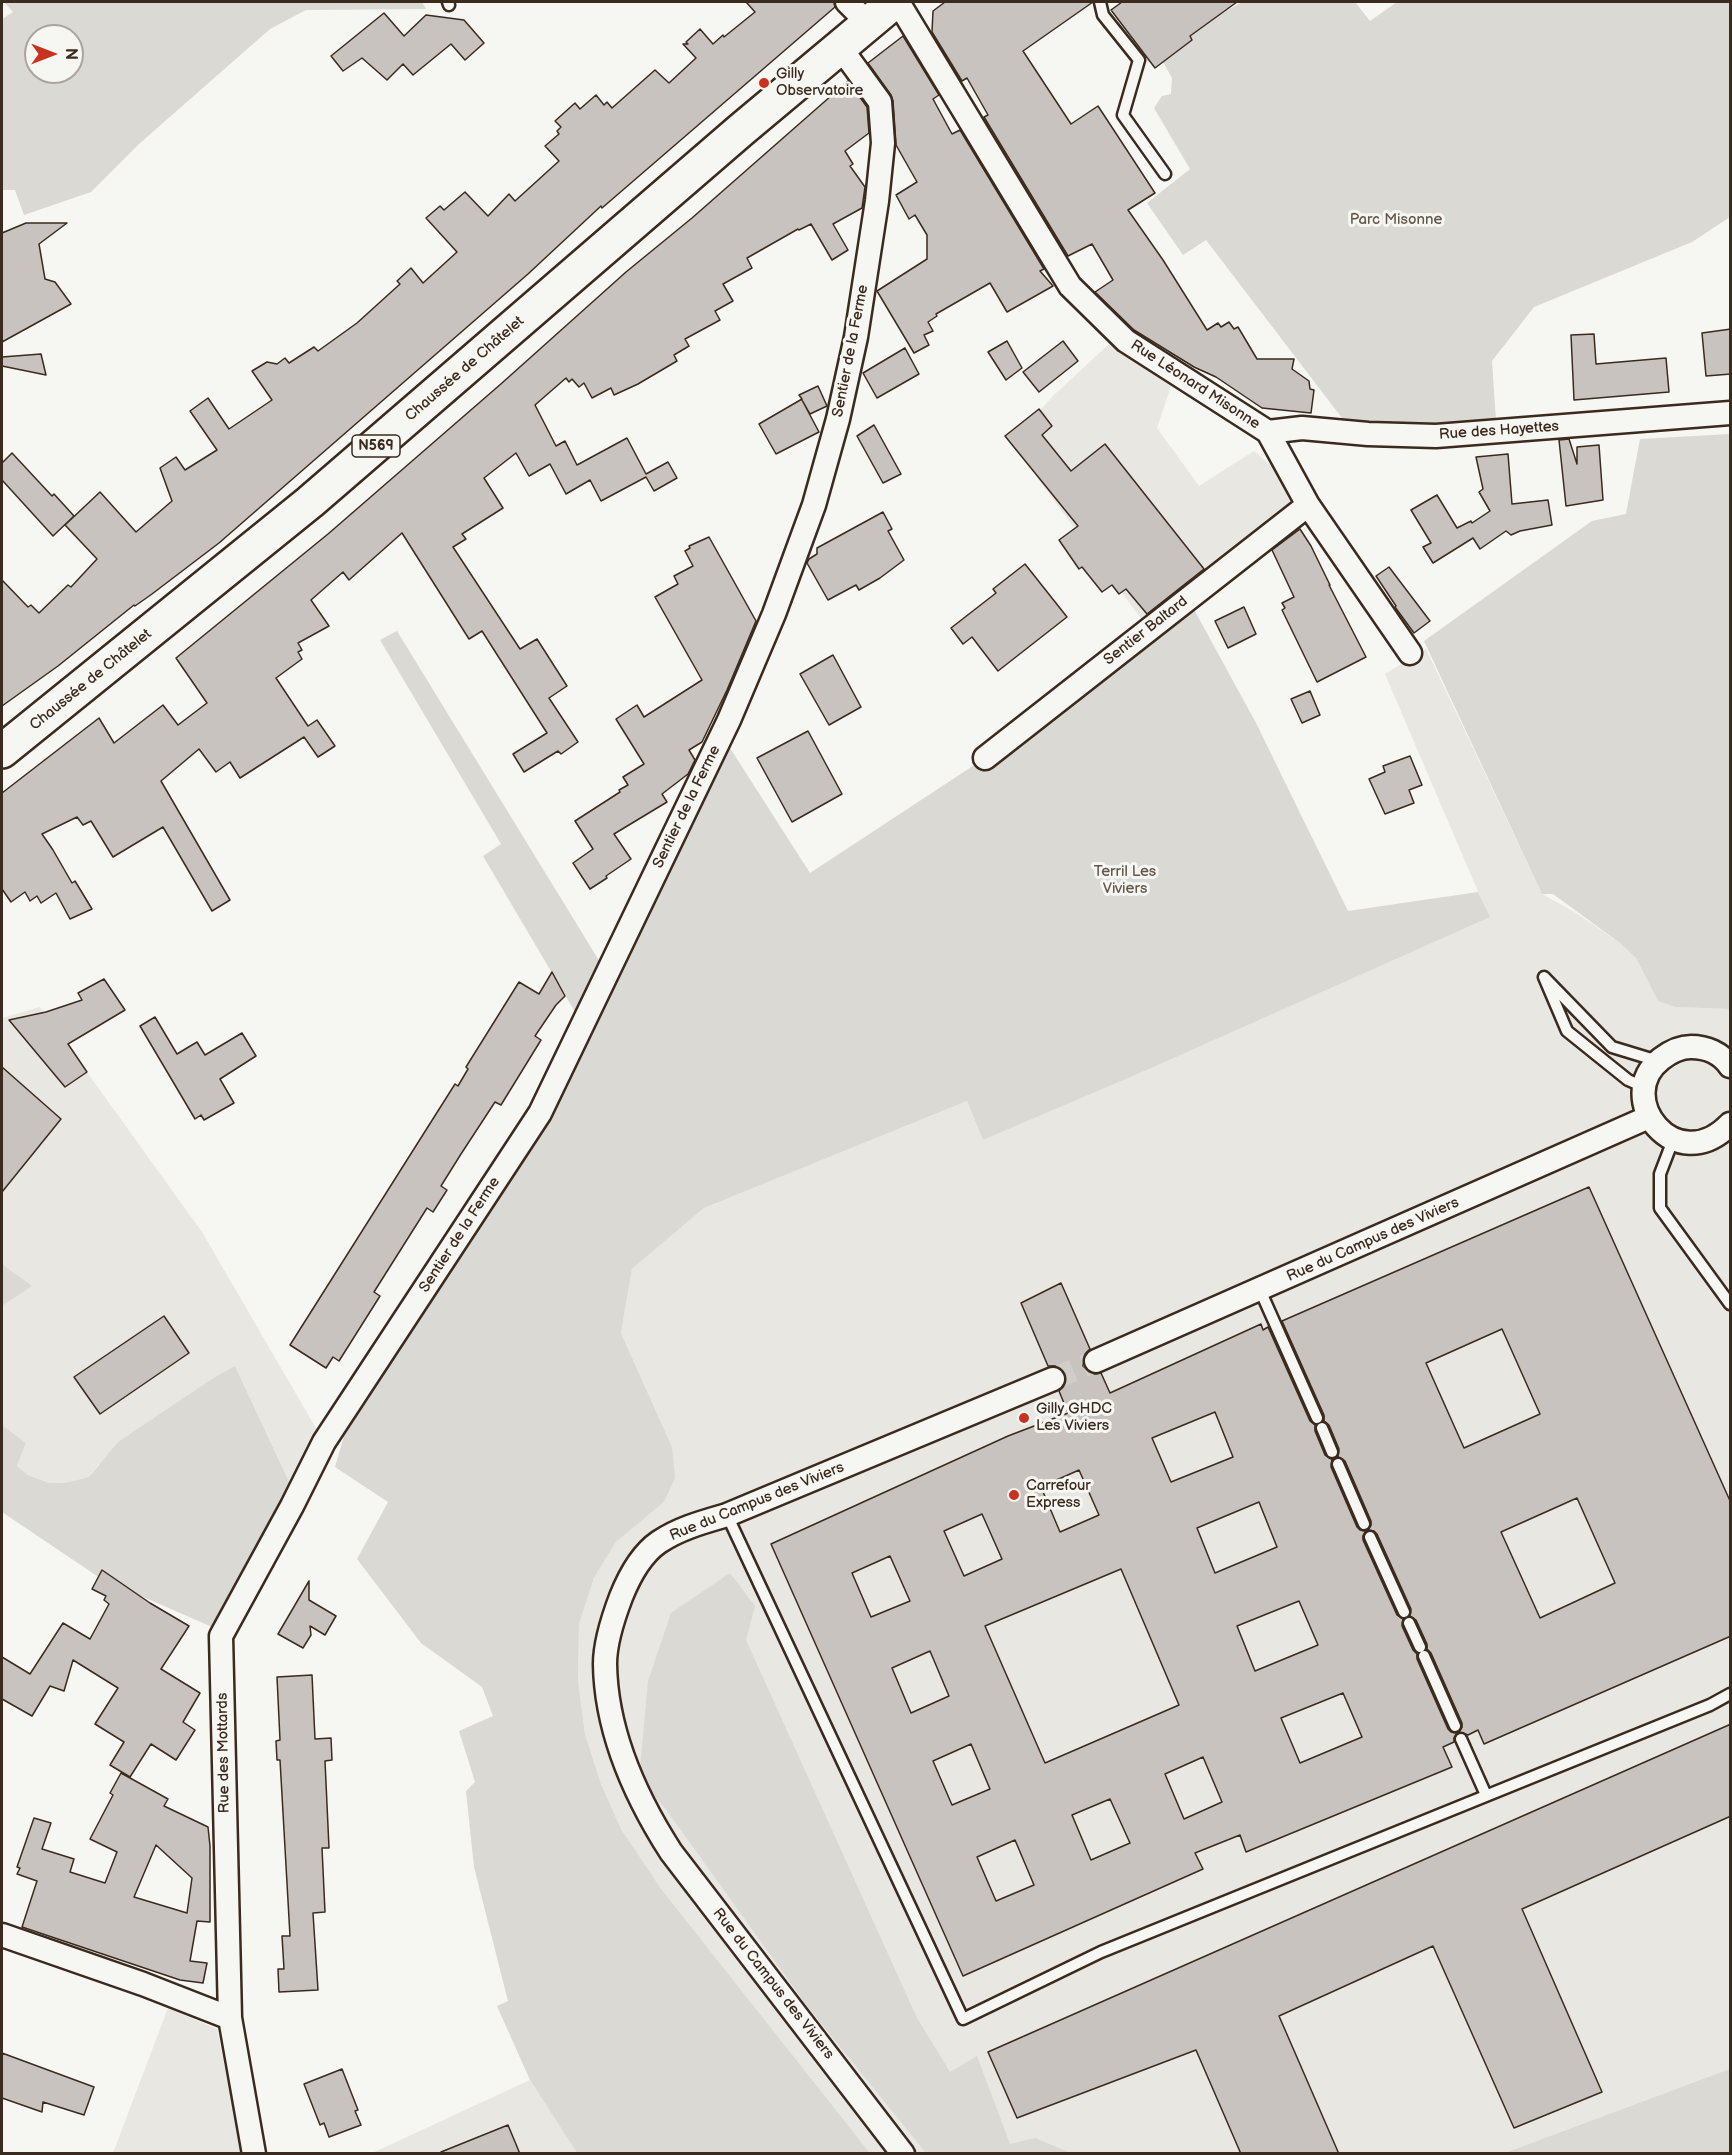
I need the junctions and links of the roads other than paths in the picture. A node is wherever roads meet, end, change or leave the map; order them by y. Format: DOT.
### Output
graph roads {
  1 [pos="896,2"];
  2 [pos="1100,2"];
  3 [pos="857,12"];
  4 [pos="840,47"];
  5 [pos="1165,174"];
  6 [pos="1731,413"];
  7 [pos="1268,432"];
  8 [pos="1308,505"];
  9 [pos="1410,653"];
  10 [pos="2,751"];
  11 [pos="986,758"];
  12 [pos="1658,1061"];
  13 [pos="1731,1066"];
  14 [pos="1644,1088"];
  15 [pos="1649,1117"];
  16 [pos="1731,1124"];
  17 [pos="1673,1140"];
  18 [pos="1260,1290"];
  19 [pos="1731,1304"];
  20 [pos="1096,1361"];
  21 [pos="1053,1379"];
  22 [pos="1332,1452"];
  23 [pos="1338,1464"];
  24 [pos="292,1506"];
  25 [pos="727,1515"];
  26 [pos="1364,1524"];
  27 [pos="1370,1537"];
  28 [pos="1404,1612"];
  29 [pos="1409,1623"];
  30 [pos="1731,1694"];
  31 [pos="1455,1726"];
  32 [pos="1461,1739"];
  33 [pos="1486,1795"];
  34 [pos="2,1935"];
  35 [pos="230,2018"];
  36 [pos="254,2154"];
  37 [pos="903,2154"];
  1 -- 3 [label="main road, Chaussée de Châtelet / N569"];
  1 -- 7 [label="street, Rue Léonard Misonne"];
  2 -- 5 [label="lane"];
  3 -- 4 [label="main road, Chaussée de Châtelet / N569"];
  4 -- 10 [label="main road, Chaussée de Châtelet / N569"];
  4 -- 24 [label="street, Sentier de la Ferme"];
  6 -- 7 [label="street, Rue des Hayettes"];
  7 -- 8 [label="street, Rue Léonard Misonne"];
  8 -- 9 [label="street, Rue Léonard Misonne"];
  8 -- 11 [label="street, Sentier Baltard"];
  12 -- 13 [label="street"];
  12 -- 14 [label="street"];
  12 -- 14 [label="lane"];
  14 -- 15 [label="street"];
  15 -- 17 [label="street"];
  15 -- 18 [label="street, Rue du Campus des Viviers"];
  16 -- 17 [label="street"];
  17 -- 19 [label="lane"];
  18 -- 20 [label="street, Rue du Campus des Viviers"];
  18 -- 22 [label="lane"];
  21 -- 25 [label="street, Rue du Campus des Viviers"];
  23 -- 26 [label="lane"];
  24 -- 35 [label="street, Rue des Mottards"];
  25 -- 33 [label="lane"];
  25 -- 37 [label="street, Rue du Campus des Viviers"];
  27 -- 28 [label="lane"];
  29 -- 31 [label="lane"];
  30 -- 33 [label="lane"];
  32 -- 33 [label="lane"];
  34 -- 35 [label="street"];
  35 -- 36 [label="street, Rue des Mottards"];
}
